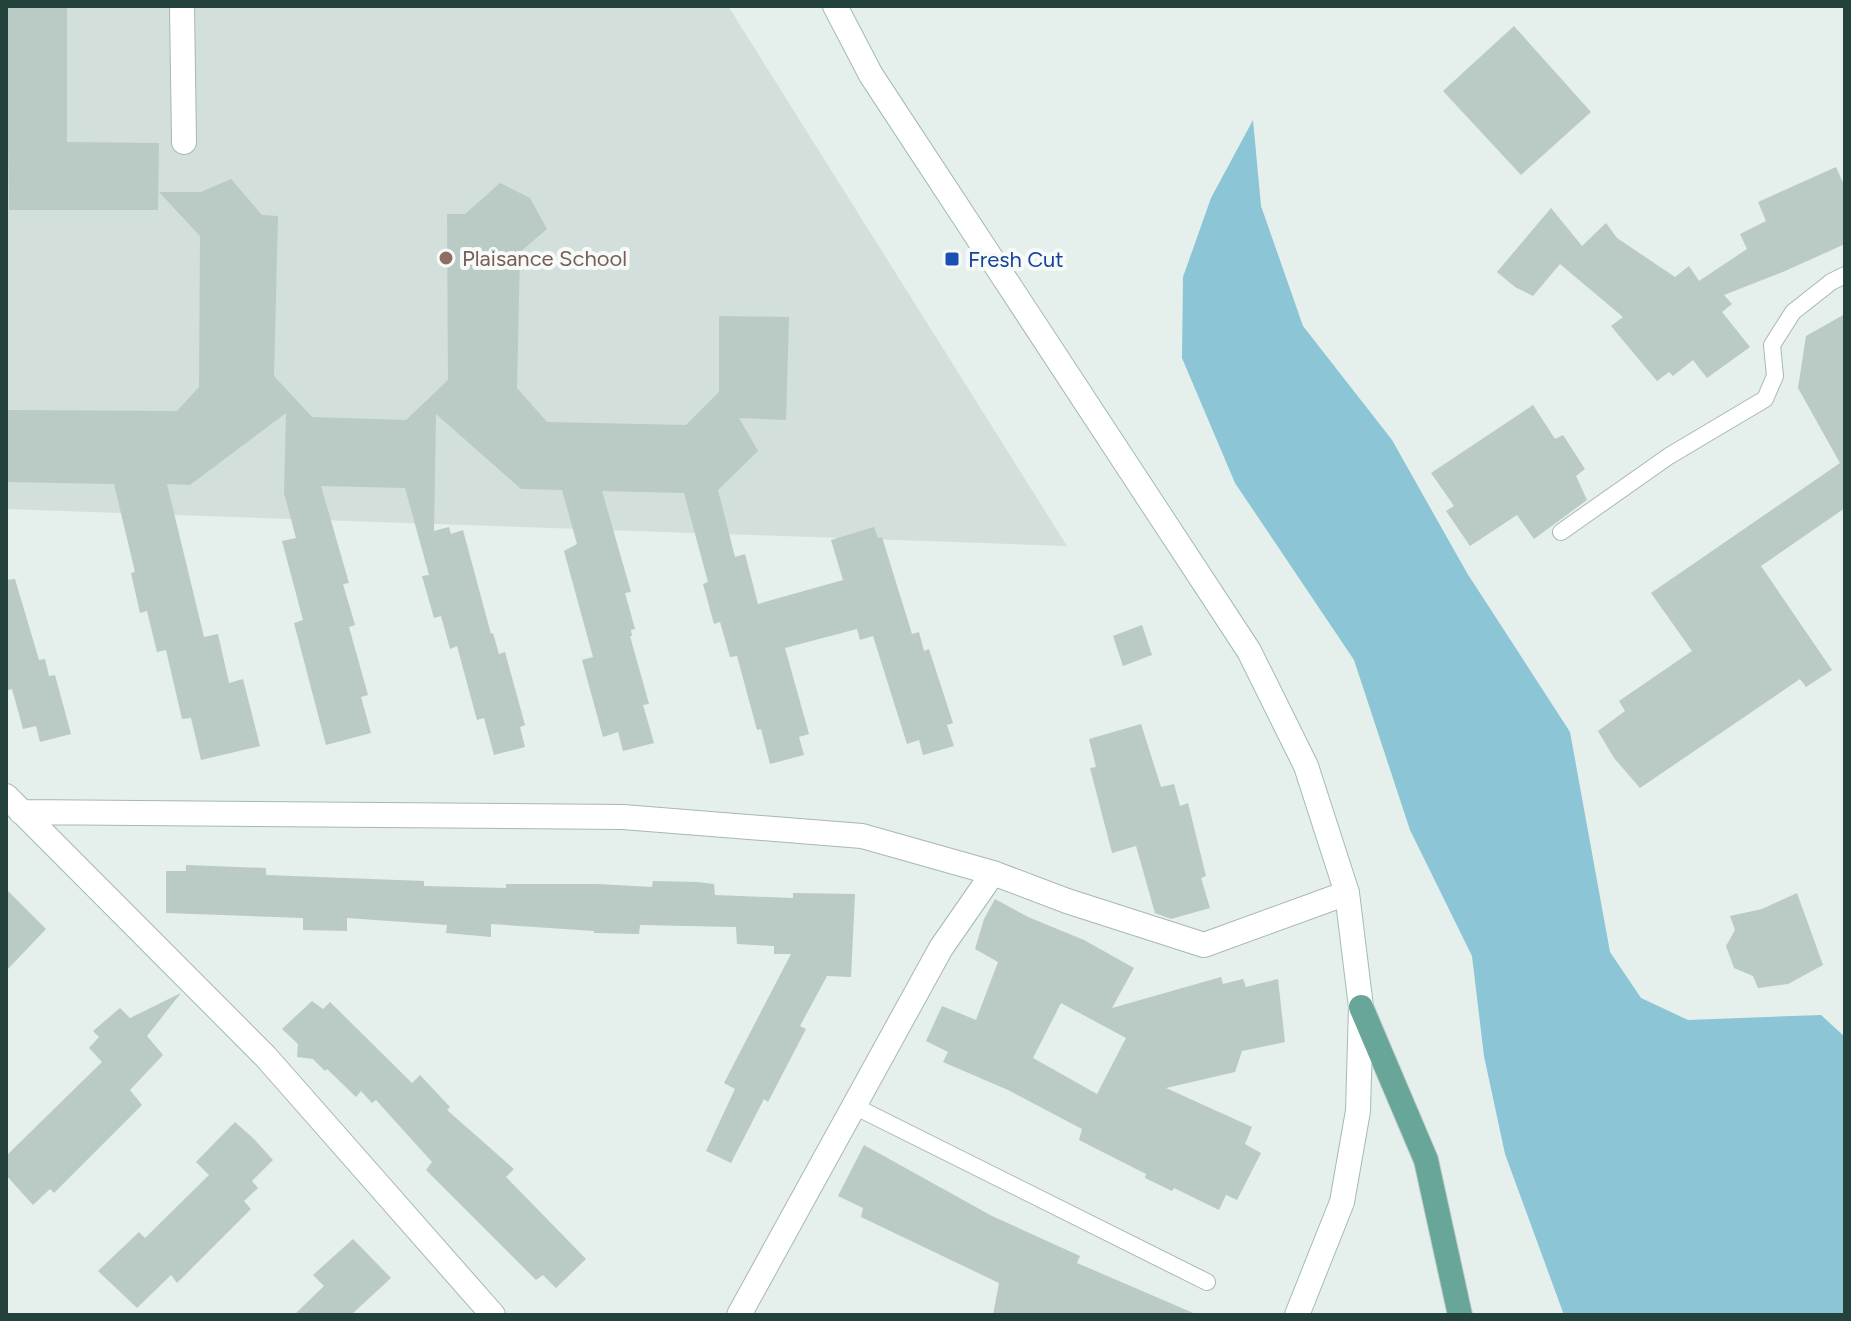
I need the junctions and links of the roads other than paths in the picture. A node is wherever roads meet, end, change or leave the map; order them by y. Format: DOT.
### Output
graph roads {
  1 [pos="182,6"];
  2 [pos="835,6"];
  3 [pos="184,142"];
  4 [pos="1845,275"];
  5 [pos="1561,532"];
  6 [pos="14,804"];
  7 [pos="993,873"];
  8 [pos="1347,893"];
  9 [pos="1361,1007"];
  10 [pos="854,1106"];
  11 [pos="1207,1282"];
  12 [pos="493,1315"];
  13 [pos="739,1315"];
  14 [pos="1297,1315"];
  15 [pos="1460,1315"];
  1 -- 3 [label="street"];
  2 -- 8 [label="street"];
  4 -- 5 [label="lane"];
  6 -- 7 [label="street"];
  6 -- 12 [label="street"];
  7 -- 8 [label="street"];
  7 -- 10 [label="street"];
  8 -- 9 [label="street"];
  9 -- 14 [label="street"];
  9 -- 15 [label="main road"];
  10 -- 11 [label="lane"];
  10 -- 13 [label="street"];
}
